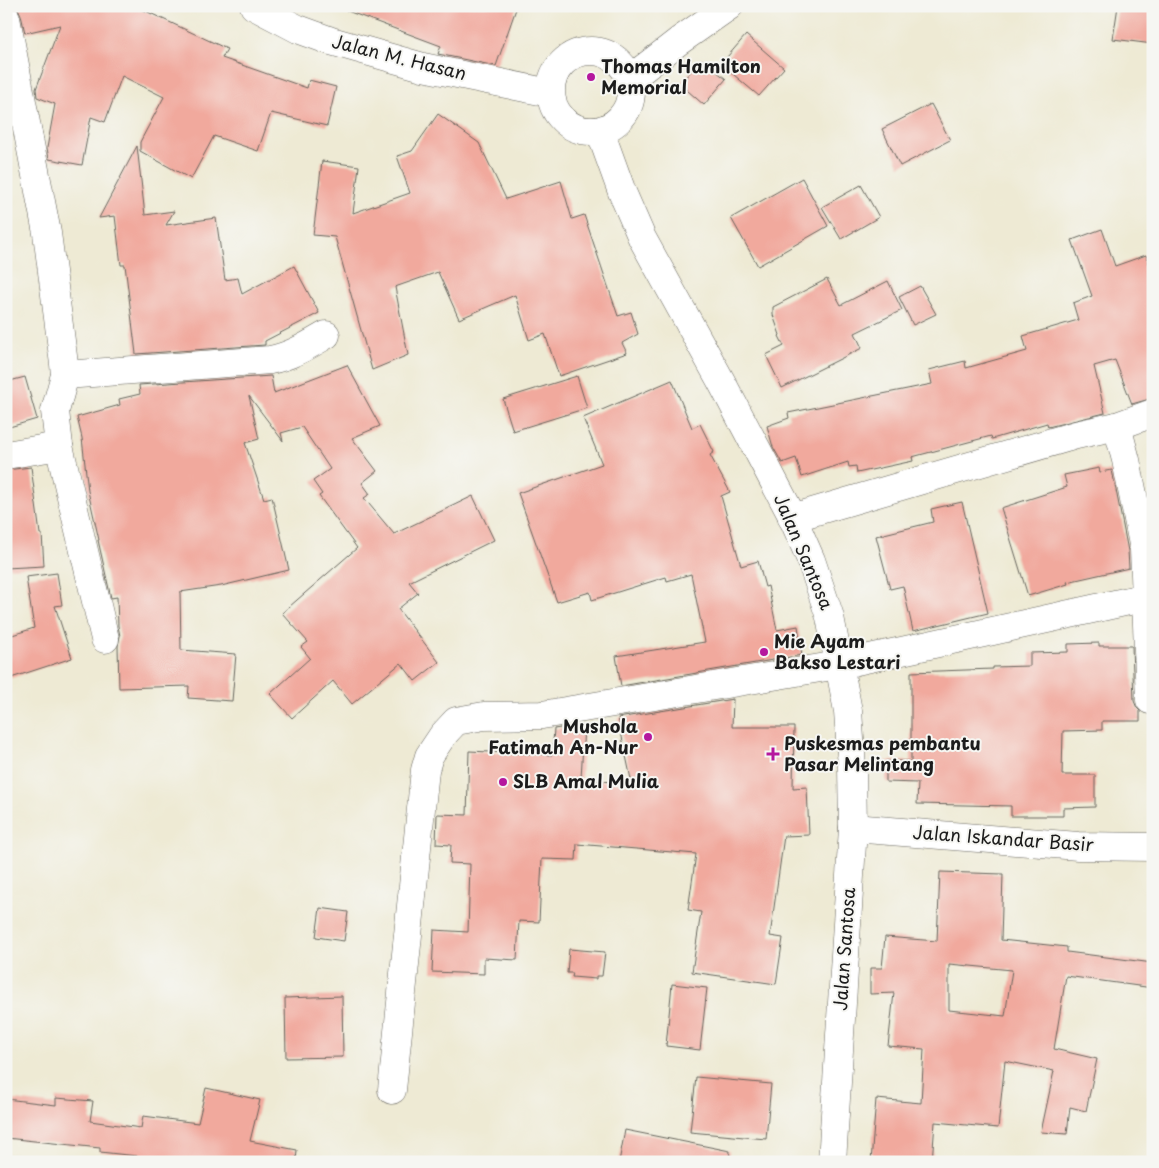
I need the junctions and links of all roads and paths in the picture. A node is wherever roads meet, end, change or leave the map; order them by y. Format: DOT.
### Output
graph roads {
  1 [pos="254,6"];
  2 [pos="729,6"];
  3 [pos="6,18"];
  4 [pos="630,79"];
  5 [pos="550,93"];
  6 [pos="600,131"];
  7 [pos="326,334"];
  8 [pos="65,375"];
  9 [pos="1153,413"];
  10 [pos="1116,426"];
  11 [pos="59,446"];
  12 [pos="6,455"];
  13 [pos="1145,517"];
  14 [pos="792,518"];
  15 [pos="1147,597"];
  16 [pos="105,639"];
  17 [pos="838,665"];
  18 [pos="1150,700"];
  19 [pos="853,828"];
  20 [pos="1153,847"];
  21 [pos="392,1090"];
  22 [pos="832,1162"];
  1 -- 5 [label="street, Jalan M. Hasan"];
  2 -- 4 [label="street"];
  3 -- 8 [label="street"];
  4 -- 5 [label="street"];
  4 -- 6 [label="street"];
  5 -- 6 [label="street"];
  6 -- 14 [label="street, Jalan Santosa"];
  7 -- 8 [label="street"];
  8 -- 11 [label="street"];
  9 -- 10 [label="street"];
  10 -- 13 [label="street"];
  10 -- 14 [label="street"];
  11 -- 12 [label="street"];
  11 -- 16 [label="street"];
  13 -- 15 [label="street"];
  14 -- 17 [label="street, Jalan Santosa"];
  15 -- 17 [label="street"];
  15 -- 18 [label="street"];
  17 -- 19 [label="street, Jalan Santosa"];
  17 -- 21 [label="street"];
  19 -- 20 [label="street, Jalan Iskandar Basir"];
  19 -- 22 [label="street, Jalan Santosa"];
}
